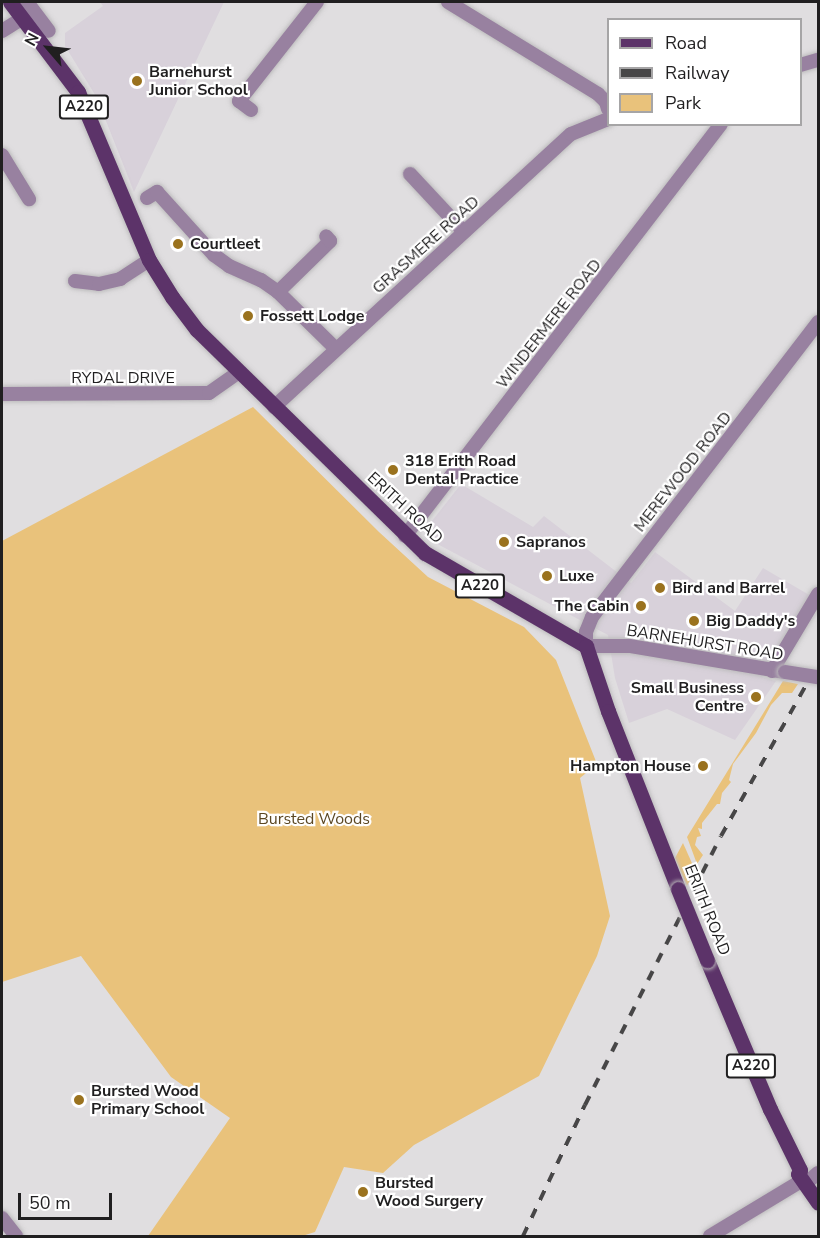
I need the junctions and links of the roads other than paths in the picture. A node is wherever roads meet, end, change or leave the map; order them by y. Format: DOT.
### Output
graph roads {
  1 [pos="10,2"];
  2 [pos="27,2"];
  3 [pos="317,2"];
  4 [pos="448,2"];
  5 [pos="23,18"];
  6 [pos="49,30"];
  7 [pos="2,31"];
  8 [pos="819,60"];
  9 [pos="802,65"];
  10 [pos="607,104"];
  11 [pos="251,110"];
  12 [pos="607,120"];
  13 [pos="716,127"];
  14 [pos="2,155"];
  15 [pos="410,174"];
  16 [pos="151,191"];
  17 [pos="29,200"];
  18 [pos="464,232"];
  19 [pos="326,236"];
  20 [pos="149,260"];
  21 [pos="75,280"];
  22 [pos="278,292"];
  23 [pos="819,322"];
  24 [pos="336,349"];
  25 [pos="239,372"];
  26 [pos="2,394"];
  27 [pos="274,407"];
  28 [pos="405,536"];
  29 [pos="819,594"];
  30 [pos="586,646"];
  31 [pos="779,671"];
  32 [pos="819,677"];
  33 [pos="808,1179"];
  34 [pos="819,1203"];
  35 [pos="2,1218"];
  36 [pos="16,1236"];
  37 [pos="710,1236"];
  1 -- 5 [label="main road, ERITH ROAD / A220"];
  2 -- 6 [label="street"];
  3 -- 11 [label="street"];
  4 -- 10 [label="street"];
  5 -- 7 [label="street"];
  5 -- 20 [label="main road, ERITH ROAD / A220"];
  8 -- 9 [label="street"];
  12 -- 18 [label="street, GRASMERE ROAD"];
  13 -- 28 [label="street, WINDERMERE ROAD"];
  14 -- 17 [label="street"];
  15 -- 18 [label="street"];
  16 -- 22 [label="street"];
  18 -- 24 [label="street, GRASMERE ROAD"];
  19 -- 22 [label="street"];
  20 -- 21 [label="street"];
  20 -- 25 [label="main road, ERITH ROAD / A220"];
  22 -- 24 [label="street"];
  23 -- 30 [label="street, MEREWOOD ROAD"];
  24 -- 27 [label="street, GRASMERE ROAD"];
  25 -- 26 [label="street, RYDAL DRIVE"];
  25 -- 27 [label="main road, ERITH ROAD / A220"];
  27 -- 28 [label="main road, ERITH ROAD / A220"];
  28 -- 30 [label="main road, ERITH ROAD / A220"];
  29 -- 31 [label="street"];
  30 -- 31 [label="street, BARNEHURST ROAD"];
  30 -- 33 [label="main road, ERITH ROAD / A220, bridge"];
  31 -- 32 [label="street, BARNEHURST ROAD, bridge"];
  33 -- 34 [label="main road, ERITH ROAD / A220"];
  33 -- 37 [label="street"];
  35 -- 36 [label="street"];
}
